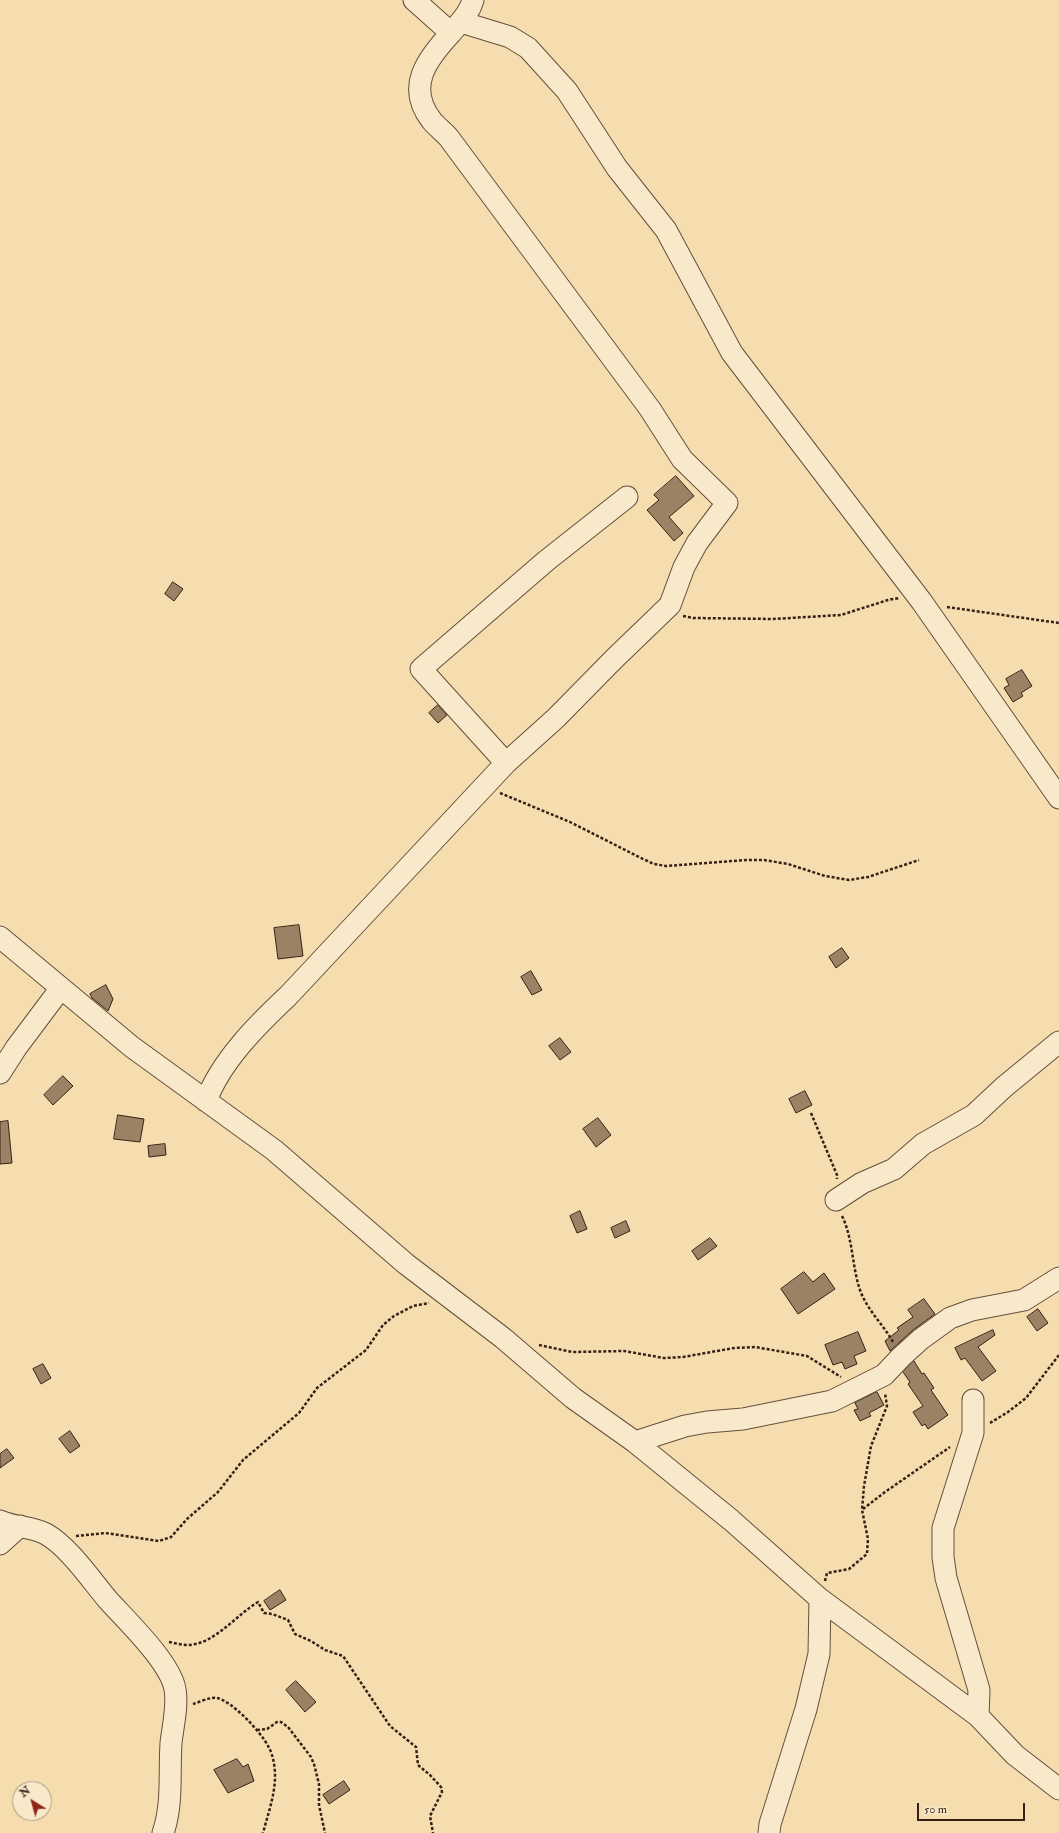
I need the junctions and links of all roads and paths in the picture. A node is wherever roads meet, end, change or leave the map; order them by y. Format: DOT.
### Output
graph roads {
  1 [pos="414,0"];
  2 [pos="473,0"];
  3 [pos="456,28"];
  4 [pos="627,497"];
  5 [pos="922,602"];
  6 [pos="670,605"];
  7 [pos="1059,623"];
  8 [pos="506,763"];
  9 [pos="485,787"];
  10 [pos="1059,798"];
  11 [pos="919,860"];
  12 [pos="0,937"];
  13 [pos="61,988"];
  14 [pos="1059,1042"];
  15 [pos="0,1073"];
  16 [pos="206,1101"];
  17 [pos="811,1113"];
  18 [pos="836,1200"];
  19 [pos="1059,1278"];
  20 [pos="457,1303"];
  21 [pos="534,1343"];
  22 [pos="1059,1355"];
  23 [pos="901,1357"];
  24 [pos="884,1375"];
  25 [pos="858,1388"];
  26 [pos="972,1400"];
  27 [pos="972,1433"];
  28 [pos="635,1442"];
  29 [pos="862,1510"];
  30 [pos="0,1521"];
  31 [pos="20,1526"];
  32 [pos="47,1535"];
  33 [pos="0,1544"];
  34 [pos="820,1599"];
  35 [pos="164,1640"];
  36 [pos="175,1708"];
  37 [pos="978,1716"];
  38 [pos="256,1730"];
  39 [pos="1059,1789"];
  40 [pos="163,1833"];
  41 [pos="263,1833"];
  42 [pos="325,1833"];
  43 [pos="433,1833"];
  44 [pos="769,1833"];
  1 -- 3 [label="street"];
  2 -- 3 [label="street"];
  3 -- 5 [label="street"];
  3 -- 6 [label="street"];
  4 -- 8 [label="street"];
  5 -- 6 [label="path"];
  5 -- 7 [label="path"];
  5 -- 10 [label="street"];
  6 -- 8 [label="street"];
  8 -- 9 [label="street"];
  9 -- 11 [label="path"];
  9 -- 16 [label="street"];
  12 -- 13 [label="street"];
  13 -- 15 [label="street"];
  13 -- 16 [label="street"];
  14 -- 18 [label="street"];
  16 -- 20 [label="street"];
  17 -- 18 [label="path"];
  18 -- 23 [label="path"];
  19 -- 23 [label="street"];
  20 -- 28 [label="street"];
  20 -- 32 [label="path"];
  21 -- 25 [label="path"];
  22 -- 27 [label="path"];
  23 -- 24 [label="street"];
  24 -- 25 [label="street"];
  24 -- 29 [label="path"];
  25 -- 28 [label="street"];
  26 -- 27 [label="street"];
  27 -- 29 [label="path"];
  27 -- 37 [label="street"];
  28 -- 34 [label="street"];
  29 -- 34 [label="path"];
  30 -- 31 [label="street"];
  31 -- 32 [label="street"];
  31 -- 33 [label="street"];
  32 -- 36 [label="street"];
  34 -- 37 [label="street"];
  34 -- 44 [label="street"];
  35 -- 43 [label="path"];
  36 -- 38 [label="path"];
  36 -- 40 [label="street"];
  37 -- 39 [label="street"];
  38 -- 41 [label="path"];
  38 -- 42 [label="path"];
}
